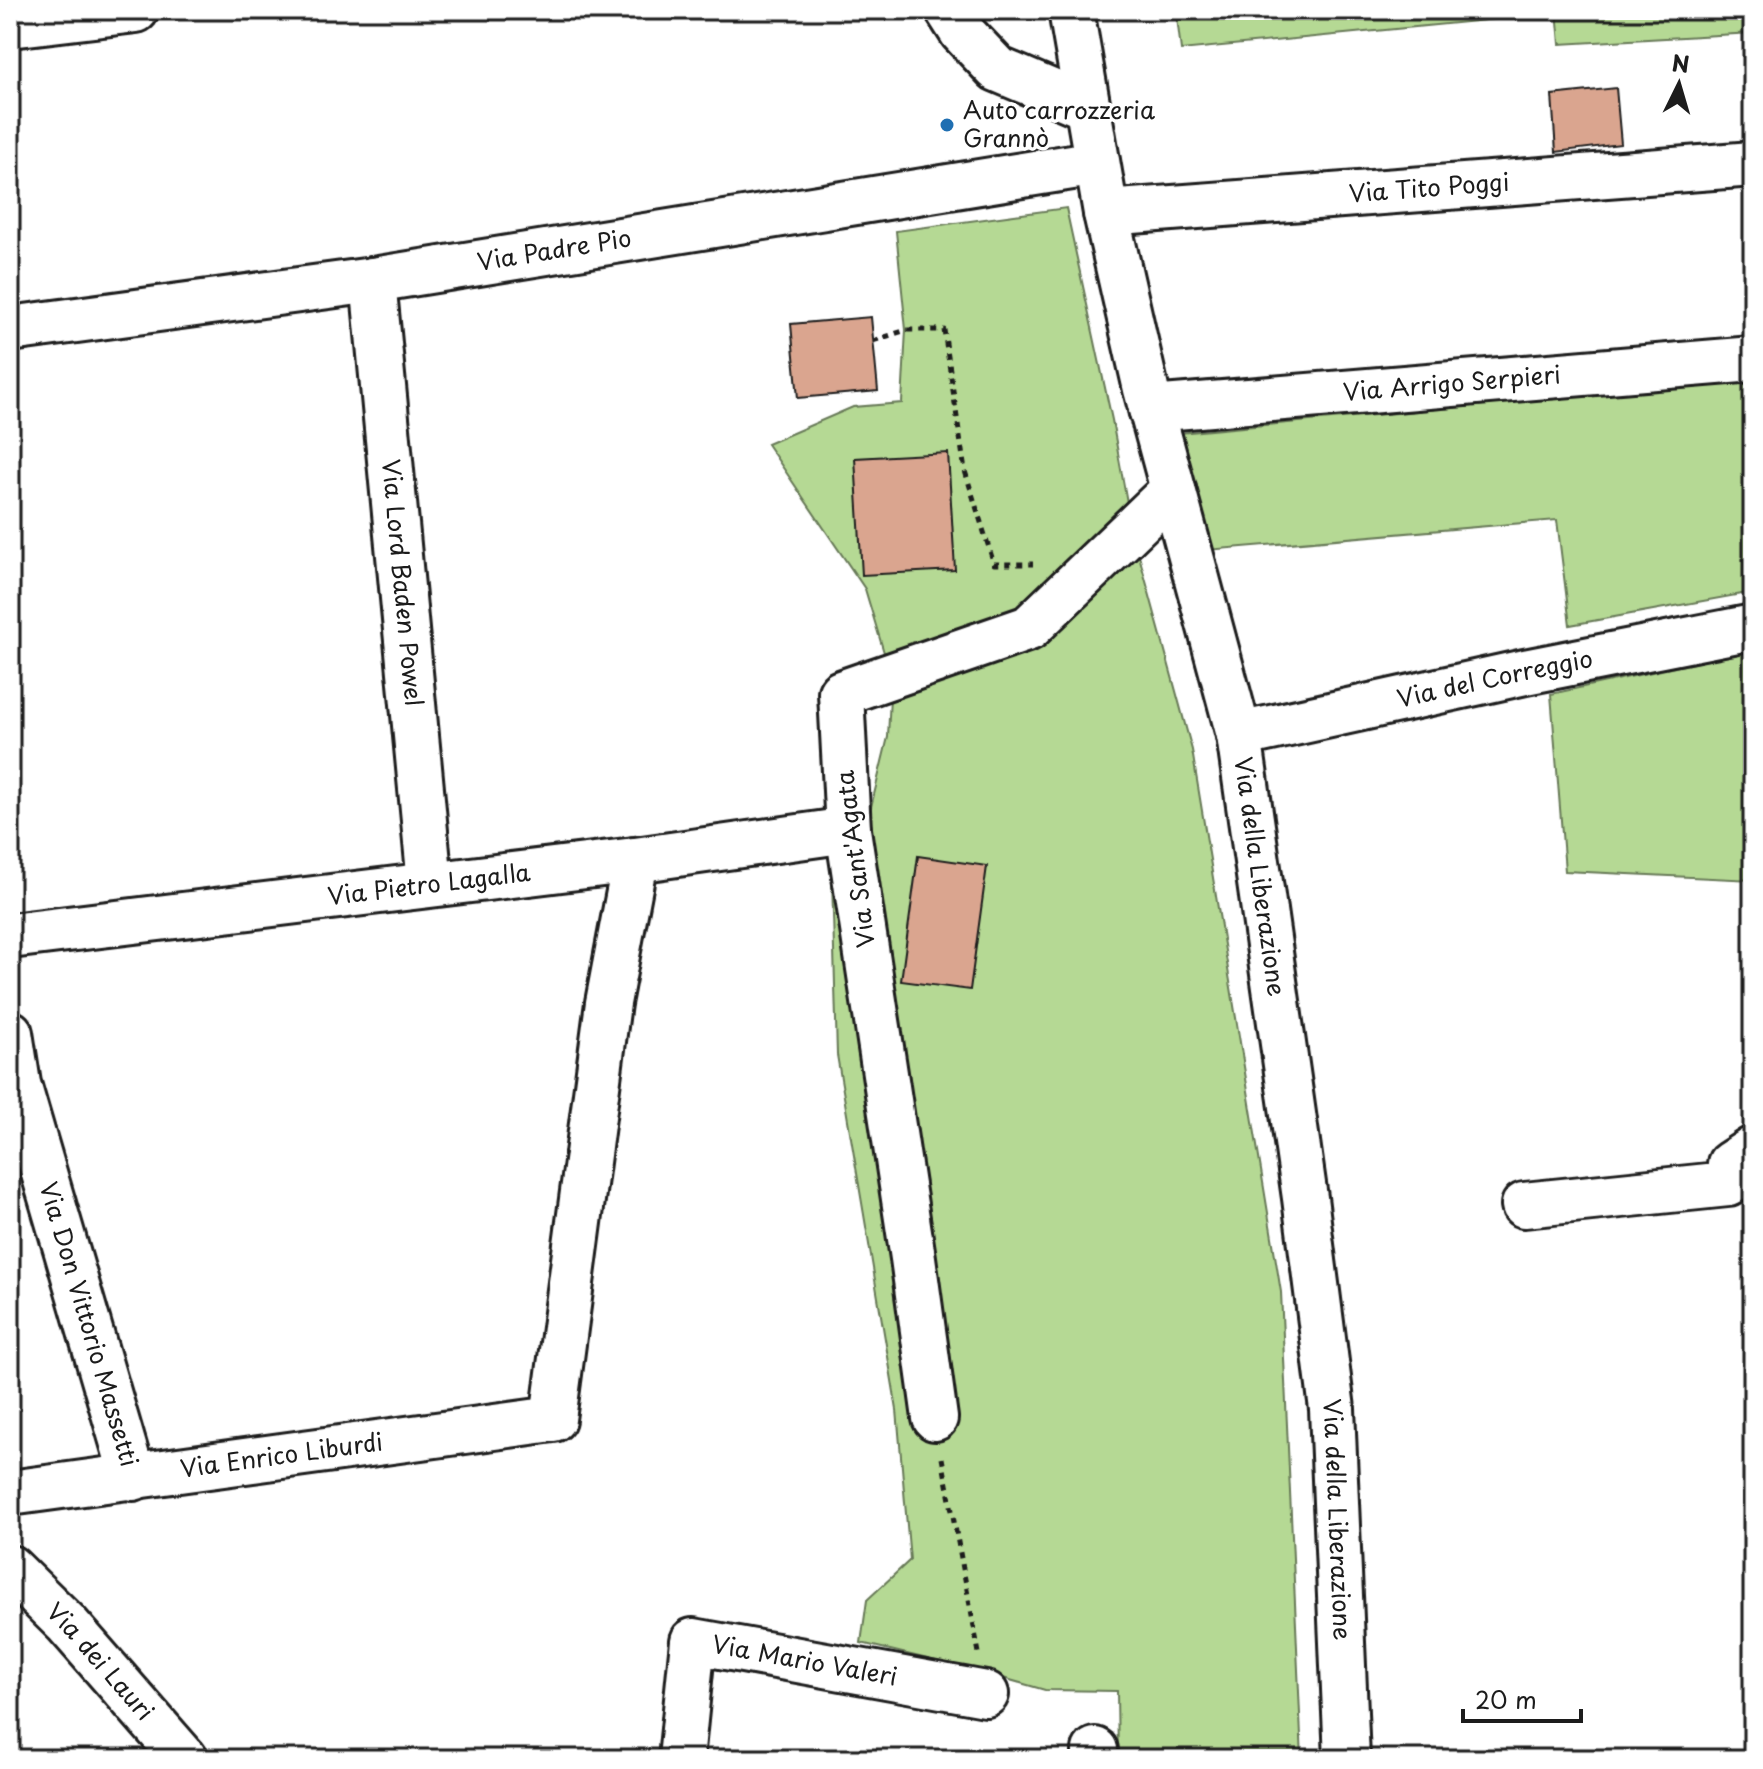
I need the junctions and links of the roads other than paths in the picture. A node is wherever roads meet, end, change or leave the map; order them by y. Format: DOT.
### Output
graph roads {
  1 [pos="136,10"];
  2 [pos="948,10"];
  3 [pos="1071,10"];
  4 [pos="10,25"];
  5 [pos="1087,107"];
  6 [pos="1097,163"];
  7 [pos="1753,164"];
  8 [pos="1106,213"];
  9 [pos="373,280"];
  10 [pos="10,329"];
  11 [pos="1753,359"];
  12 [pos="1151,409"];
  13 [pos="1173,490"];
  14 [pos="1753,627"];
  15 [pos="1239,735"];
  16 [pos="848,830"];
  17 [pos="635,860"];
  18 [pos="430,884"];
  19 [pos="10,936"];
  20 [pos="10,1033"];
  21 [pos="1753,1149"];
  22 [pos="1524,1205"];
  23 [pos="935,1418"];
  24 [pos="133,1478"];
  25 [pos="10,1493"];
  26 [pos="10,1568"];
  27 [pos="986,1694"];
  28 [pos="185,1759"];
  29 [pos="681,1759"];
  30 [pos="1347,1759"];
  1 -- 4 [label="street"];
  2 -- 5 [label="street"];
  3 -- 5 [label="street, Via della Liberazione"];
  5 -- 6 [label="street, Via della Liberazione"];
  6 -- 8 [label="street, Via della Liberazione"];
  6 -- 9 [label="street, Via Padre Pio"];
  7 -- 8 [label="street, Via Tito Poggi"];
  8 -- 12 [label="street, Via della Liberazione"];
  9 -- 10 [label="street, Via Padre Pio"];
  9 -- 18 [label="street, Via Lord Baden Powel"];
  11 -- 12 [label="street, Via Arrigo Serpieri"];
  12 -- 13 [label="street, Via della Liberazione"];
  13 -- 15 [label="street, Via della Liberazione"];
  13 -- 16 [label="street, Via Sant'Agata"];
  14 -- 15 [label="street, Via del Correggio"];
  15 -- 30 [label="street, Via della Liberazione"];
  16 -- 17 [label="street, Via Pietro Lagalla"];
  16 -- 23 [label="street, Via Sant'Agata"];
  17 -- 18 [label="street, Via Pietro Lagalla"];
  17 -- 24 [label="street, Via Enrico Liburdi"];
  18 -- 19 [label="street, Via Pietro Lagalla"];
  20 -- 24 [label="street, Via Don Vittorio Massetti"];
  21 -- 22 [label="street"];
  24 -- 25 [label="street, Via Enrico Liburdi"];
  26 -- 28 [label="street, Via dei Lauri"];
  27 -- 29 [label="street, Via Mario Valeri"];
}
